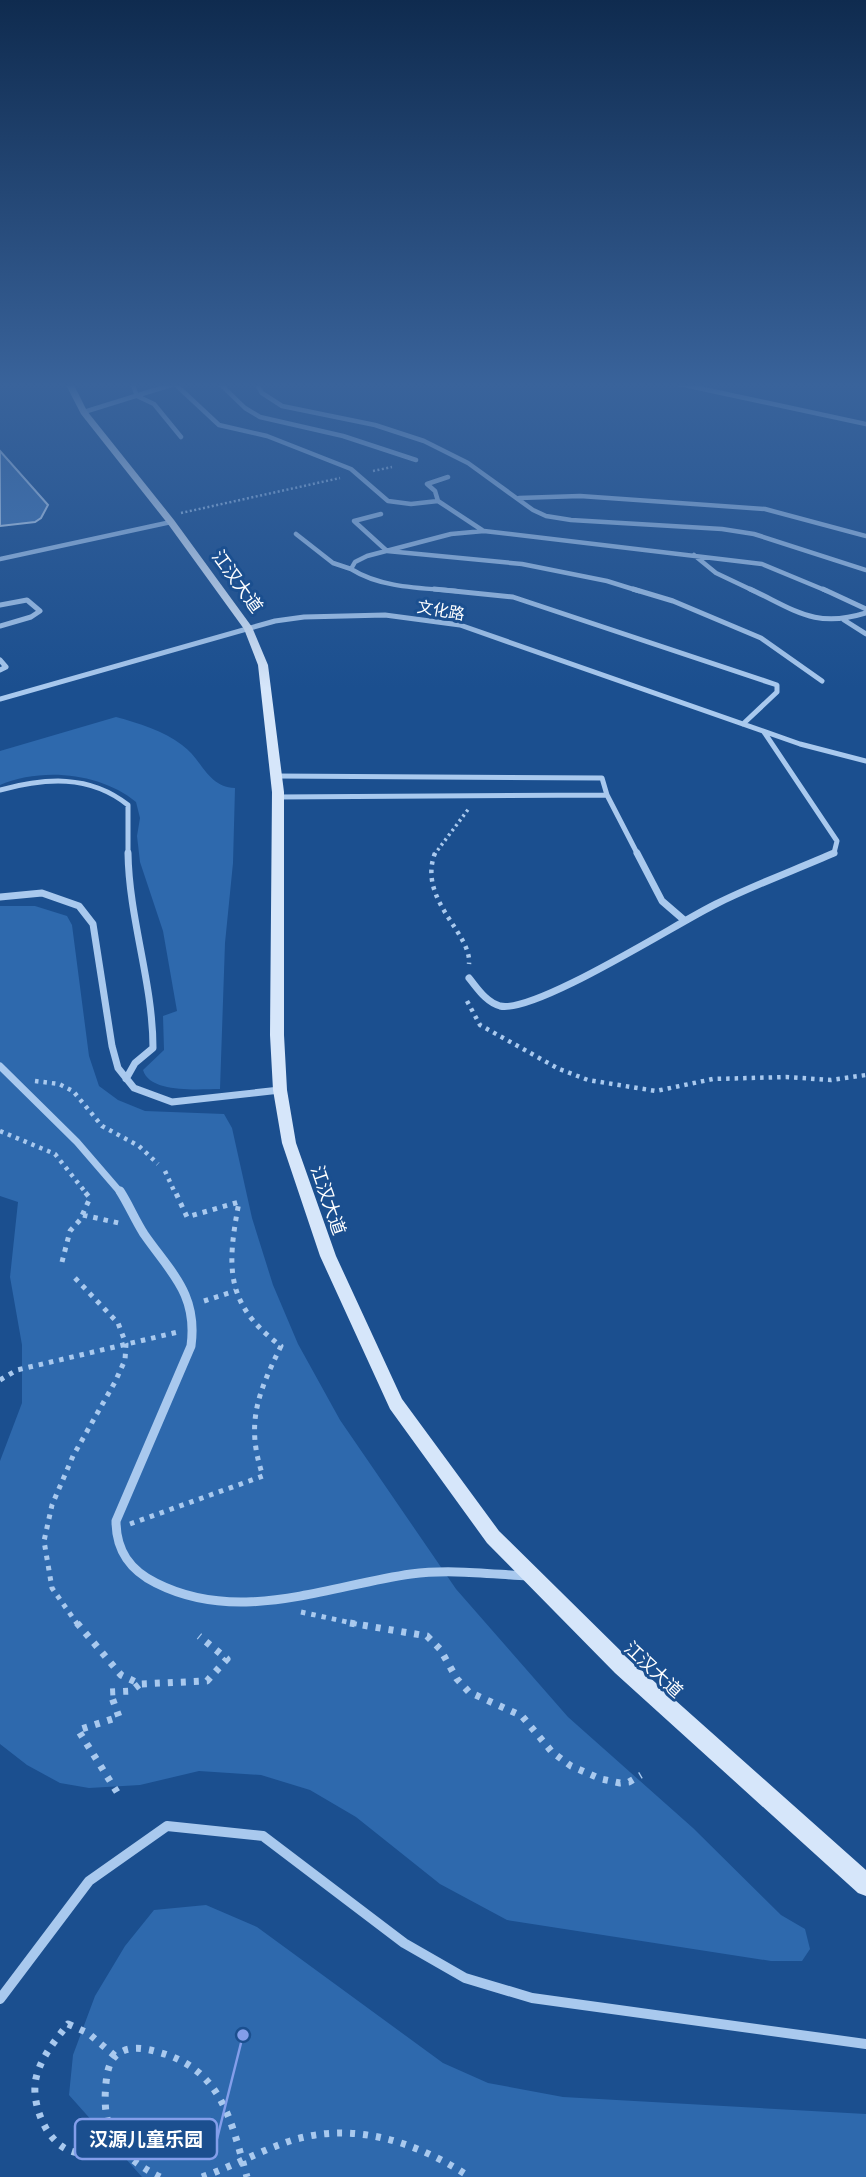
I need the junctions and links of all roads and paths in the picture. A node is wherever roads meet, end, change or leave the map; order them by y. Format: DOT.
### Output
graph roads {
  1 [pos="142,485"];
  2 [pos="314,485"];
  3 [pos="370,485"];
  4 [pos="428,485"];
  5 [pos="501,485"];
  6 [pos="519,498"];
  7 [pos="438,501"];
  8 [pos="381,514"];
  9 [pos="169,519"];
  10 [pos="484,531"];
  11 [pos="296,534"];
  12 [pos="866,536"];
  13 [pos="387,551"];
  14 [pos="694,554"];
  15 [pos="0,559"];
  16 [pos="351,569"];
  17 [pos="866,570"];
  18 [pos="0,605"];
  19 [pos="866,611"];
  20 [pos="844,620"];
  21 [pos="0,626"];
  22 [pos="249,629"];
  23 [pos="866,634"];
  24 [pos="0,660"];
  25 [pos="0,670"];
  26 [pos="822,681"];
  27 [pos="0,699"];
  28 [pos="743,724"];
  29 [pos="764,731"];
  30 [pos="866,761"];
  31 [pos="276,776"];
  32 [pos="0,790"];
  33 [pos="607,795"];
  34 [pos="479,796"];
  35 [pos="278,797"];
  36 [pos="0,897"];
  37 [pos="684,920"];
  38 [pos="469,978"];
  39 [pos="0,1066"];
  40 [pos="866,1074"];
  41 [pos="126,1079"];
  42 [pos="28,1081"];
  43 [pos="281,1090"];
  44 [pos="0,1130"];
  45 [pos="158,1164"];
  46 [pos="166,1171"];
  47 [pos="83,1215"];
  48 [pos="127,1225"];
  49 [pos="62,1262"];
  50 [pos="235,1290"];
  51 [pos="204,1301"];
  52 [pos="180,1331"];
  53 [pos="0,1380"];
  54 [pos="116,1529"];
  55 [pos="532,1576"];
  56 [pos="278,1601"];
  57 [pos="140,1684"];
  58 [pos="641,1776"];
  59 [pos="117,1793"];
  60 [pos="866,1885"];
  61 [pos="0,1999"];
  62 [pos="866,2043"];
  63 [pos="115,2056"];
  64 [pos="111,2137"];
  65 [pos="242,2162"];
  66 [pos="160,2177"];
  67 [pos="202,2177"];
  68 [pos="247,2177"];
  69 [pos="470,2177"];
  1 -- 9 [label="main road, 江汉大道"];
  2 -- 9 [label="path"];
  3 -- 7 [label="street"];
  4 -- 7 [label="street"];
  5 -- 6 [label="street"];
  6 -- 12 [label="street"];
  6 -- 17 [label="street"];
  7 -- 10 [label="street"];
  8 -- 13 [label="street"];
  9 -- 15 [label="street"];
  9 -- 22 [label="main road, 江汉大道"];
  10 -- 13 [label="street"];
  10 -- 14 [label="street"];
  11 -- 16 [label="street"];
  13 -- 16 [label="street"];
  13 -- 26 [label="street"];
  14 -- 19 [label="street"];
  14 -- 20 [label="street"];
  16 -- 28 [label="street"];
  18 -- 21 [label="street"];
  19 -- 20 [label="street"];
  20 -- 23 [label="street"];
  22 -- 27 [label="street, 文化路"];
  22 -- 28 [label="street, 文化路"];
  22 -- 31 [label="main road, 江汉大道"];
  24 -- 25 [label="street"];
  28 -- 29 [label="street, 文化路"];
  29 -- 30 [label="street, 文化路"];
  29 -- 37 [label="street"];
  31 -- 33 [label="street"];
  31 -- 35 [label="main road, 江汉大道"];
  32 -- 41 [label="street"];
  33 -- 34 [label="street"];
  33 -- 37 [label="street"];
  34 -- 35 [label="street"];
  34 -- 38 [label="path"];
  35 -- 43 [label="main road, 江汉大道"];
  36 -- 41 [label="street"];
  37 -- 38 [label="street"];
  38 -- 40 [label="path"];
  39 -- 54 [label="street"];
  41 -- 43 [label="street"];
  42 -- 45 [label="path"];
  43 -- 55 [label="main road, 江汉大道"];
  44 -- 47 [label="path"];
  46 -- 50 [label="path"];
  47 -- 48 [label="path"];
  47 -- 49 [label="path"];
  50 -- 51 [label="path"];
  50 -- 54 [label="path"];
  52 -- 53 [label="path"];
  54 -- 56 [label="street"];
  55 -- 56 [label="street"];
  55 -- 60 [label="main road, 江汉大道"];
  56 -- 58 [label="path"];
  57 -- 59 [label="path"];
  61 -- 62 [label="street"];
  63 -- 64 [label="path"];
  63 -- 64 [label="path"];
  63 -- 65 [label="path"];
  64 -- 66 [label="path"];
  65 -- 67 [label="path"];
  65 -- 68 [label="path"];
  65 -- 69 [label="path"];
}
